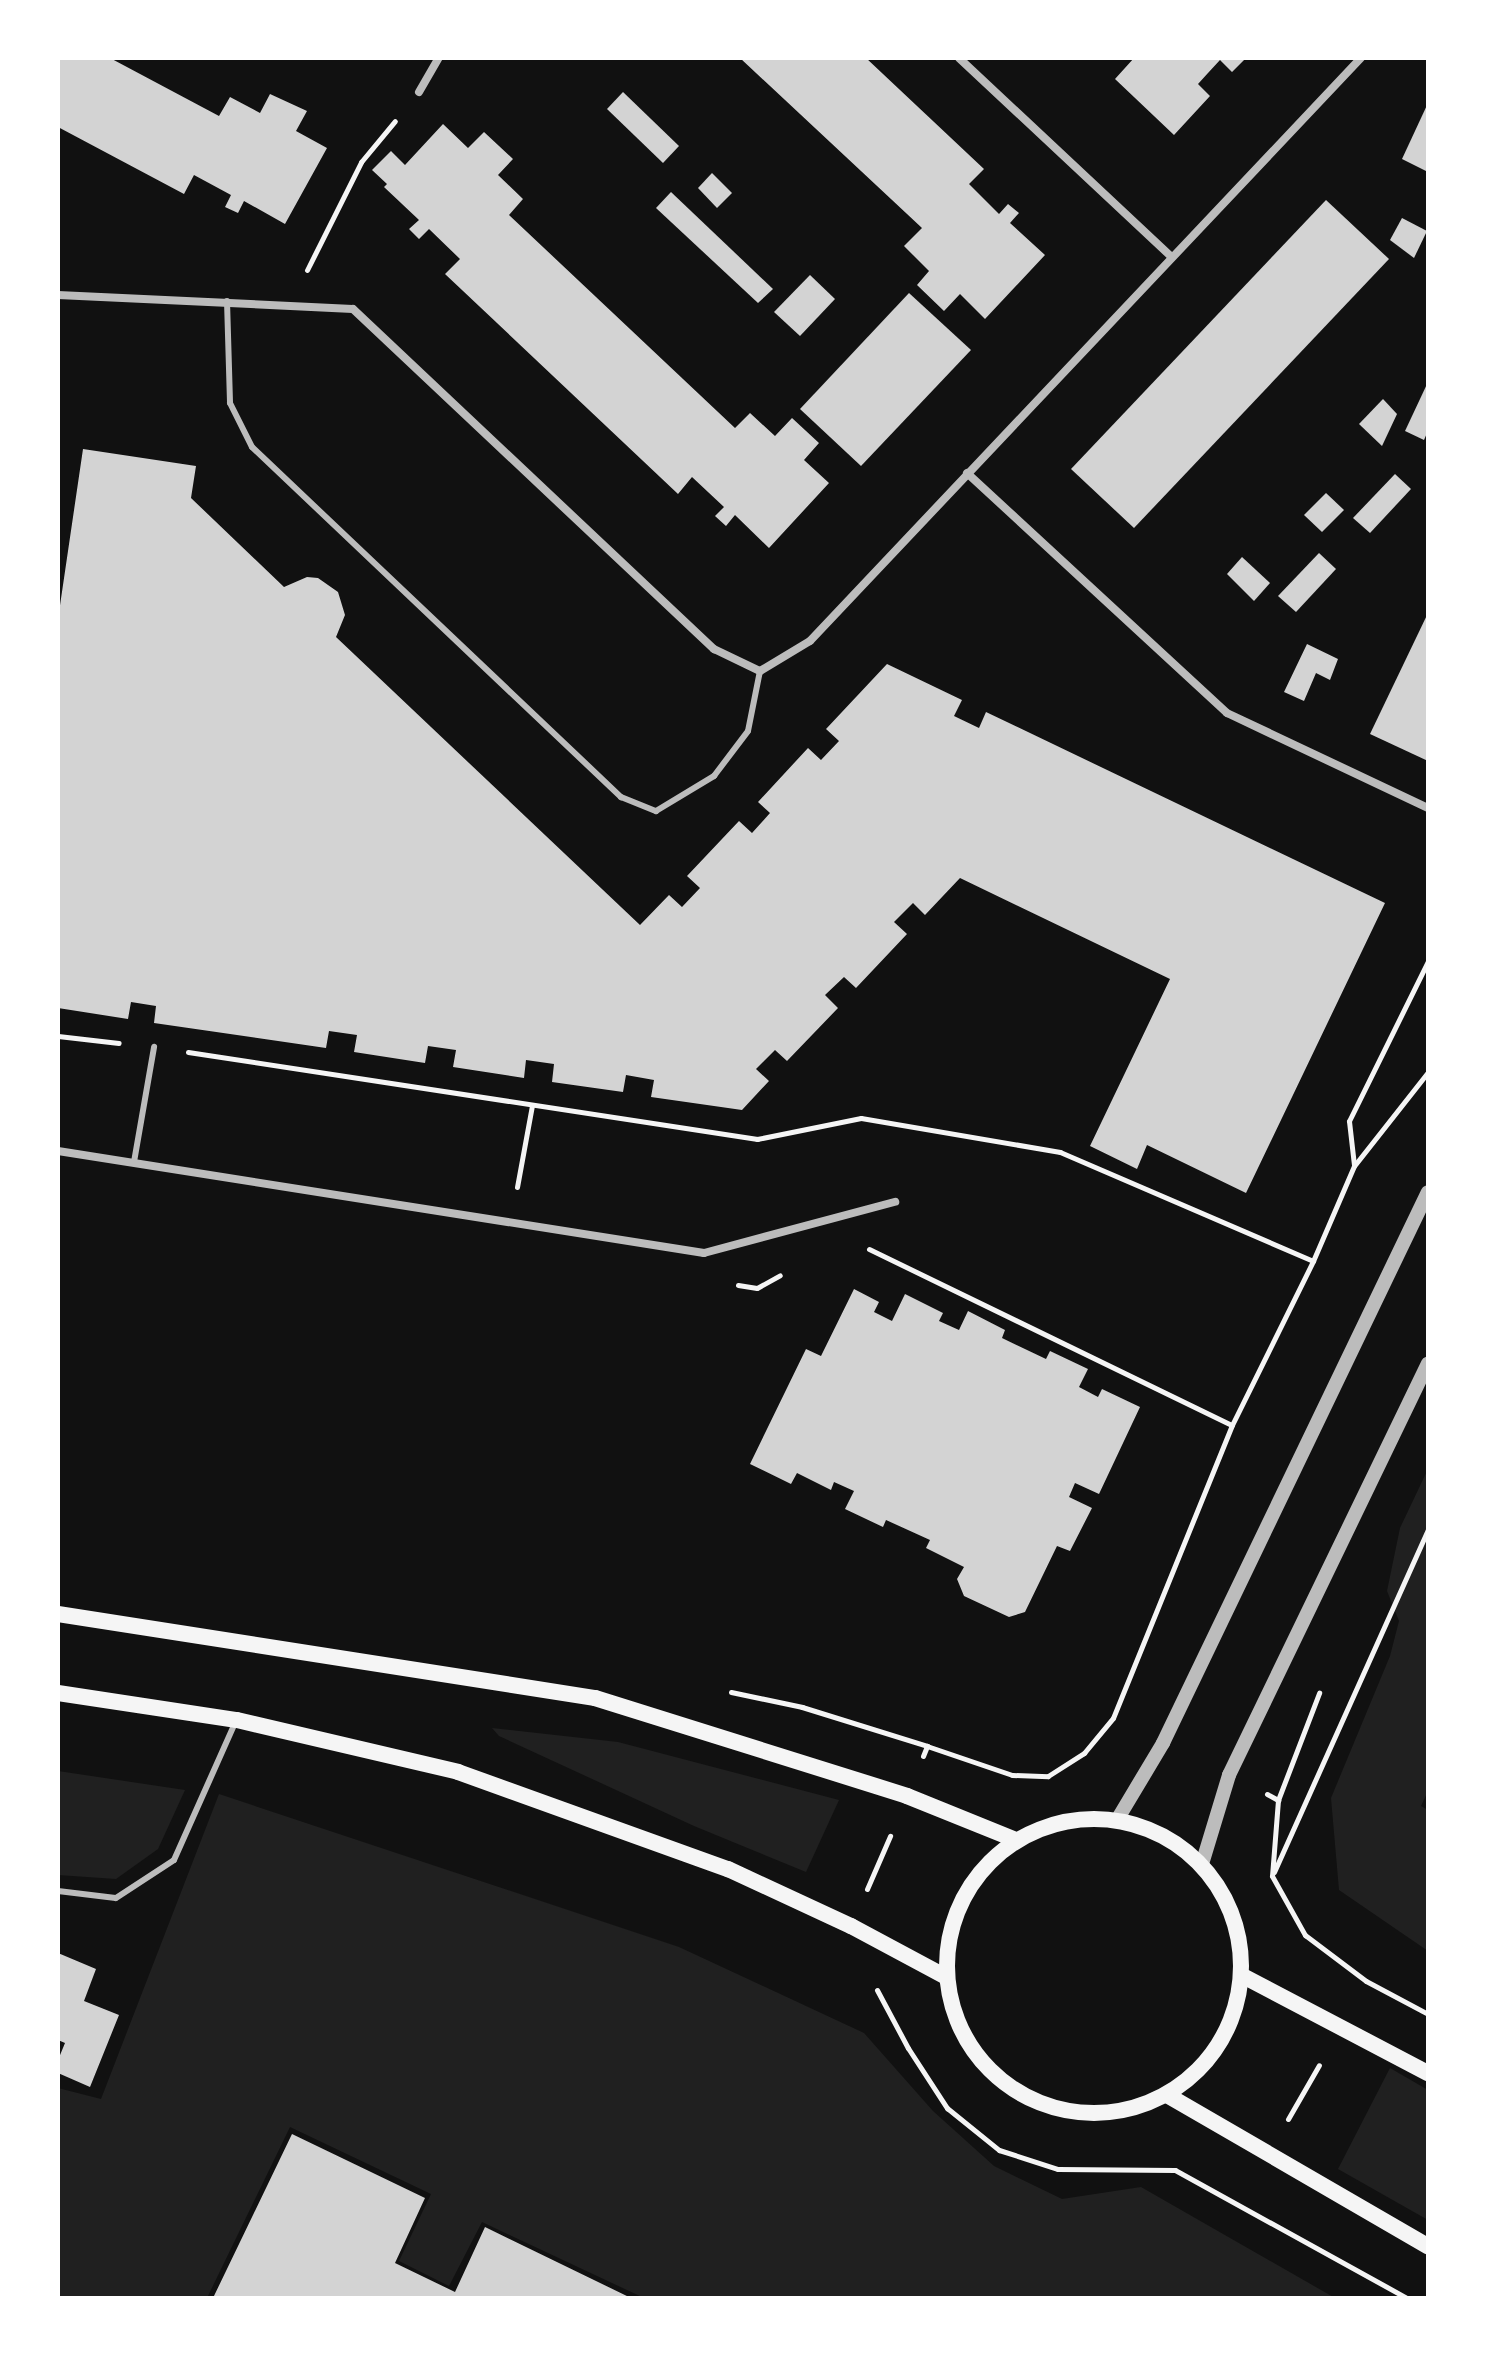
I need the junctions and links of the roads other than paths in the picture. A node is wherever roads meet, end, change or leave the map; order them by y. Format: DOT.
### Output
graph roads {
  1 [pos="439,58"];
  2 [pos="959,58"];
  3 [pos="1361,58"];
  4 [pos="419,92"];
  5 [pos="1172,257"];
  6 [pos="58,295"];
  7 [pos="227,301"];
  8 [pos="967,473"];
  9 [pos="760,671"];
  10 [pos="1428,808"];
  11 [pos="154,1047"];
  12 [pos="58,1151"];
  13 [pos="134,1162"];
  14 [pos="1428,1192"];
  15 [pos="895,1202"];
  16 [pos="1428,1364"];
  17 [pos="58,1614"];
  18 [pos="58,1693"];
  19 [pos="237,1720"];
  20 [pos="1117,1820"];
  21 [pos="1016,1840"];
  22 [pos="1202,1864"];
  23 [pos="58,1891"];
  24 [pos="1241,1975"];
  25 [pos="946,1977"];
  26 [pos="1428,2073"];
  27 [pos="1167,2095"];
  28 [pos="1428,2246"];
  1 -- 4 [label="street"];
  2 -- 5 [label="street"];
  3 -- 5 [label="street"];
  5 -- 8 [label="street"];
  6 -- 7 [label="street"];
  7 -- 9 [label="street"];
  7 -- 9 [label="lane"];
  8 -- 9 [label="street"];
  8 -- 10 [label="street"];
  11 -- 13 [label="lane"];
  12 -- 13 [label="street"];
  13 -- 15 [label="street"];
  14 -- 20 [label="street"];
  16 -- 22 [label="street"];
  17 -- 21 [label="main road"];
  18 -- 19 [label="main road"];
  19 -- 23 [label="lane"];
  19 -- 25 [label="main road"];
  20 -- 21 [label="main road"];
  20 -- 22 [label="main road"];
  21 -- 25 [label="main road"];
  22 -- 24 [label="main road"];
  24 -- 26 [label="main road"];
  24 -- 27 [label="main road"];
  25 -- 27 [label="main road"];
  27 -- 28 [label="main road"];
}
